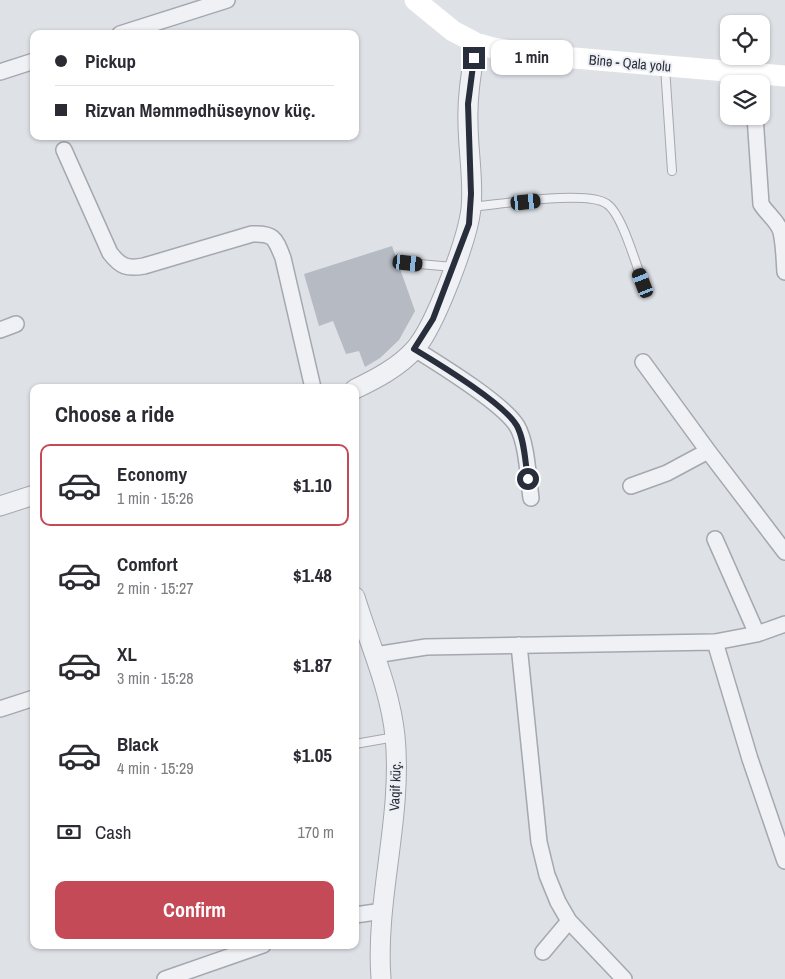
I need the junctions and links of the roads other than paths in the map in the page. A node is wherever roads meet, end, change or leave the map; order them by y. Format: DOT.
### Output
graph roads {
  1 [pos="227,0"];
  2 [pos="415,0"];
  3 [pos="133,30"];
  4 [pos="476,43"];
  5 [pos="30,62"];
  6 [pos="665,67"];
  7 [pos="0,72"];
  8 [pos="723,75"];
  9 [pos="785,76"];
  10 [pos="770,77"];
  11 [pos="756,125"];
  12 [pos="64,150"];
  13 [pos="672,171"];
  14 [pos="471,208"];
  15 [pos="408,263"];
  16 [pos="454,267"];
  17 [pos="785,272"];
  18 [pos="643,283"];
  19 [pos="16,324"];
  20 [pos="0,330"];
  21 [pos="414,349"];
  22 [pos="643,362"];
  23 [pos="312,384"];
  24 [pos="359,386"];
  25 [pos="708,451"];
  26 [pos="631,486"];
  27 [pos="30,496"];
  28 [pos="531,498"];
  29 [pos="0,506"];
  30 [pos="715,539"];
  31 [pos="785,552"];
  32 [pos="359,609"];
  33 [pos="785,624"];
  34 [pos="757,634"];
  35 [pos="716,642"];
  36 [pos="519,645"];
  37 [pos="375,655"];
  38 [pos="30,699"];
  39 [pos="0,709"];
  40 [pos="395,737"];
  41 [pos="359,743"];
  42 [pos="785,861"];
  43 [pos="383,912"];
  44 [pos="359,914"];
  45 [pos="569,921"];
  46 [pos="251,949"];
  47 [pos="544,952"];
  48 [pos="165,979"];
  49 [pos="381,979"];
  50 [pos="624,979"];
  1 -- 3 [label="street"];
  2 -- 4 [label="main road, Binə - Qala yolu"];
  4 -- 6 [label="main road, Binə - Qala yolu"];
  4 -- 14 [label="street"];
  5 -- 7 [label="street"];
  6 -- 8 [label="main road, Binə - Qala yolu"];
  6 -- 13 [label="lane"];
  9 -- 10 [label="main road, Binə - Qala yolu"];
  11 -- 17 [label="street"];
  12 -- 23 [label="street"];
  14 -- 16 [label="street"];
  14 -- 18 [label="lane"];
  15 -- 16 [label="lane"];
  16 -- 21 [label="street"];
  19 -- 20 [label="street"];
  21 -- 24 [label="street"];
  21 -- 28 [label="street"];
  22 -- 25 [label="street"];
  25 -- 26 [label="street"];
  25 -- 31 [label="street"];
  27 -- 29 [label="street"];
  30 -- 34 [label="street"];
  32 -- 37 [label="street, Vaqif küç."];
  33 -- 34 [label="street"];
  34 -- 35 [label="street"];
  35 -- 36 [label="street"];
  35 -- 42 [label="street"];
  36 -- 37 [label="street"];
  36 -- 45 [label="street"];
  37 -- 40 [label="street, Vaqif küç."];
  38 -- 39 [label="street"];
  40 -- 41 [label="lane"];
  40 -- 43 [label="street, Vaqif küç."];
  43 -- 44 [label="street"];
  43 -- 49 [label="street, Vaqif küç."];
  45 -- 47 [label="street"];
  45 -- 50 [label="street"];
  46 -- 48 [label="street"];
}
